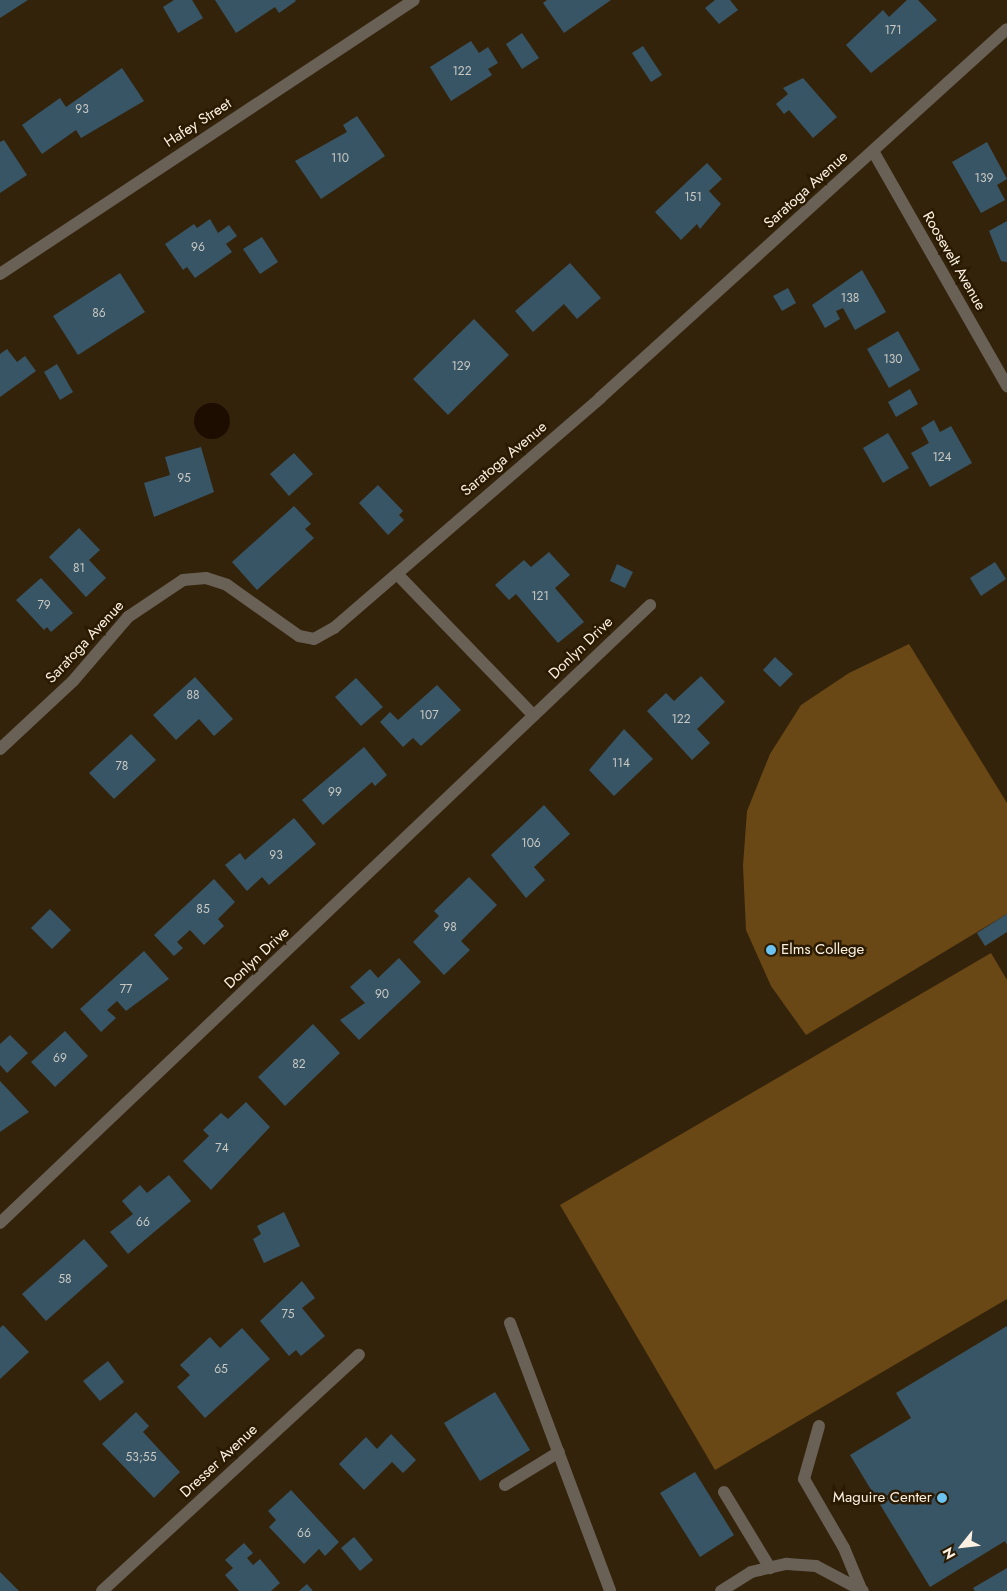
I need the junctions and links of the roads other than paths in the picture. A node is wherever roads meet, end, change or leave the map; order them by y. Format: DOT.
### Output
graph roads {
  1 [pos="414,0"];
  2 [pos="1007,29"];
  3 [pos="873,151"];
  4 [pos="0,274"];
  5 [pos="1007,386"];
  6 [pos="399,576"];
  7 [pos="650,605"];
  8 [pos="534,716"];
  9 [pos="0,749"];
  10 [pos="0,1223"];
  11 [pos="510,1323"];
  12 [pos="359,1354"];
  13 [pos="819,1426"];
  14 [pos="560,1452"];
  15 [pos="504,1485"];
  16 [pos="724,1492"];
  17 [pos="770,1568"];
  18 [pos="862,1590"];
  19 [pos="102,1591"];
  20 [pos="610,1591"];
  21 [pos="721,1591"];
  1 -- 4 [label="street, Hafey Street"];
  2 -- 3 [label="street, Saratoga Avenue"];
  3 -- 5 [label="street, Roosevelt Avenue"];
  3 -- 6 [label="street, Saratoga Avenue"];
  6 -- 8 [label="street"];
  6 -- 9 [label="street, Saratoga Avenue"];
  7 -- 8 [label="street, Donlyn Drive"];
  8 -- 10 [label="street, Donlyn Drive"];
  11 -- 14 [label="street"];
  12 -- 19 [label="street, Dresser Avenue"];
  13 -- 18 [label="street"];
  14 -- 15 [label="street"];
  14 -- 20 [label="street"];
  16 -- 17 [label="street"];
  17 -- 18 [label="street"];
  17 -- 21 [label="street"];
}
